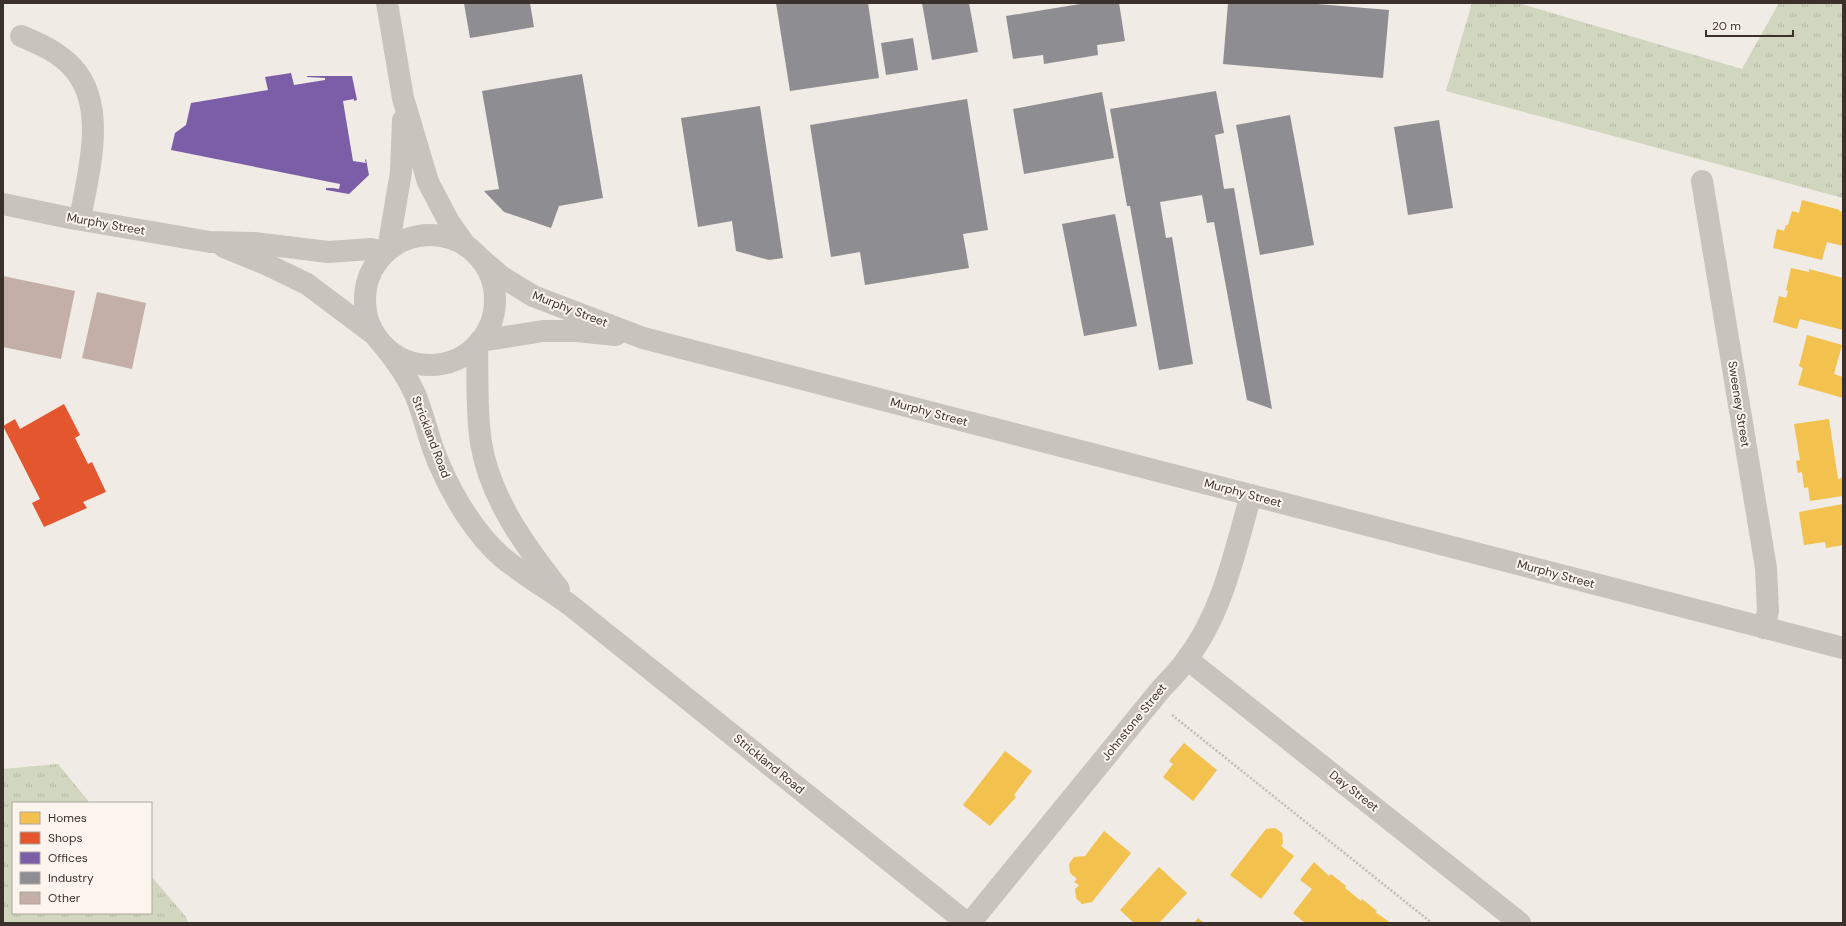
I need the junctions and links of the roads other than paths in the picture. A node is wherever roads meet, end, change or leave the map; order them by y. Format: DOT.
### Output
graph roads {
  1 [pos="387,3"];
  2 [pos="21,36"];
  3 [pos="403,98"];
  4 [pos="1702,181"];
  5 [pos="3,204"];
  6 [pos="80,219"];
  7 [pos="210,242"];
  8 [pos="387,251"];
  9 [pos="474,253"];
  10 [pos="643,338"];
  11 [pos="380,341"];
  12 [pos="478,343"];
  13 [pos="1251,495"];
  14 [pos="570,605"];
  15 [pos="1764,628"];
  16 [pos="1843,648"];
  17 [pos="1187,659"];
  18 [pos="967,923"];
  19 [pos="970,923"];
  20 [pos="1520,923"];
  1 -- 3 [label="street"];
  2 -- 6 [label="street"];
  3 -- 8 [label="street"];
  3 -- 9 [label="street"];
  4 -- 15 [label="street, Sweeney Street"];
  5 -- 6 [label="street, Murphy Street"];
  6 -- 7 [label="street, Murphy Street"];
  7 -- 8 [label="street, Murphy Street"];
  7 -- 11 [label="street, Murphy Street"];
  8 -- 9 [label="street"];
  8 -- 11 [label="street"];
  9 -- 10 [label="street, Murphy Street"];
  9 -- 12 [label="street"];
  10 -- 12 [label="street, Murphy Street"];
  10 -- 13 [label="street, Murphy Street"];
  11 -- 12 [label="street"];
  11 -- 14 [label="street, Strickland Road"];
  12 -- 14 [label="street, Strickland Road"];
  13 -- 15 [label="street, Murphy Street"];
  13 -- 17 [label="street, Johnstone Street"];
  14 -- 18 [label="street, Strickland Road"];
  15 -- 16 [label="street, Murphy Street"];
  17 -- 19 [label="street, Johnstone Street"];
  17 -- 20 [label="street, Day Street"];
}
